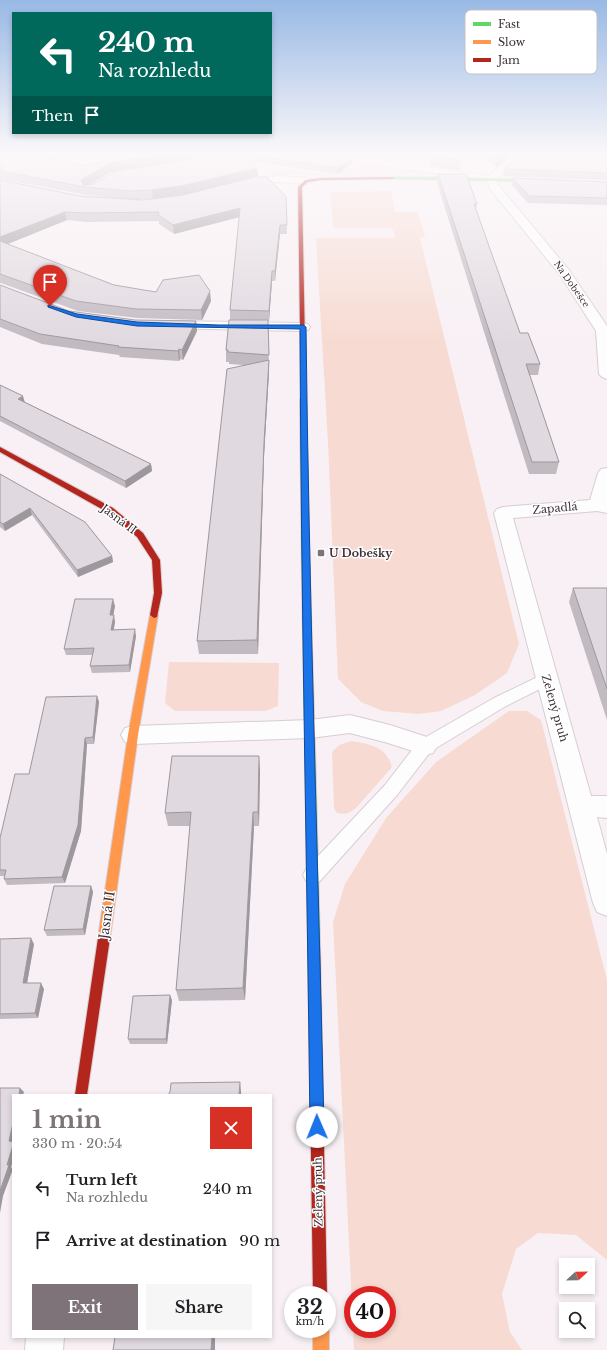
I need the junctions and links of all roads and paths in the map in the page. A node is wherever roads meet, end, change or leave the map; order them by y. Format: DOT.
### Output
graph roads {
  1 [pos="301,217"];
  2 [pos="519,217"];
  3 [pos="152,324"];
  4 [pos="303,327"];
  5 [pos="605,331"];
  6 [pos="607,374"];
  7 [pos="0,449"];
  8 [pos="607,473"];
  9 [pos="602,506"];
  10 [pos="503,513"];
  11 [pos="546,679"];
  12 [pos="310,729"];
  13 [pos="133,735"];
  14 [pos="425,746"];
  15 [pos="583,806"];
  16 [pos="607,807"];
  17 [pos="313,875"];
  18 [pos="607,903"];
  19 [pos="81,1094"];
  20 [pos="320,1286"];
  21 [pos="46,1338"];
  22 [pos="321,1338"];
  23 [pos="44,1350"];
  24 [pos="321,1350"];
  1 -- 4 [label="street, Zelený pruh"];
  2 -- 5 [label="street, Na Dobešce"];
  3 -- 4 [label="street"];
  4 -- 12 [label="street, Zelený pruh"];
  5 -- 6 [label="street, Na Dobešce"];
  7 -- 13 [label="street, Jasná II"];
  8 -- 9 [label="street"];
  9 -- 10 [label="street, Zapadlá"];
  10 -- 11 [label="street, Zelený pruh"];
  11 -- 14 [label="lane"];
  11 -- 15 [label="street, Zelený pruh"];
  12 -- 13 [label="street"];
  12 -- 14 [label="street"];
  12 -- 17 [label="street, Zelený pruh"];
  13 -- 19 [label="street, Jasná II"];
  14 -- 17 [label="lane"];
  15 -- 16 [label="street"];
  15 -- 18 [label="street, Zelený pruh"];
  17 -- 20 [label="street, Zelený pruh"];
  21 -- 23 [label="street"];
  22 -- 24 [label="street"];
}
